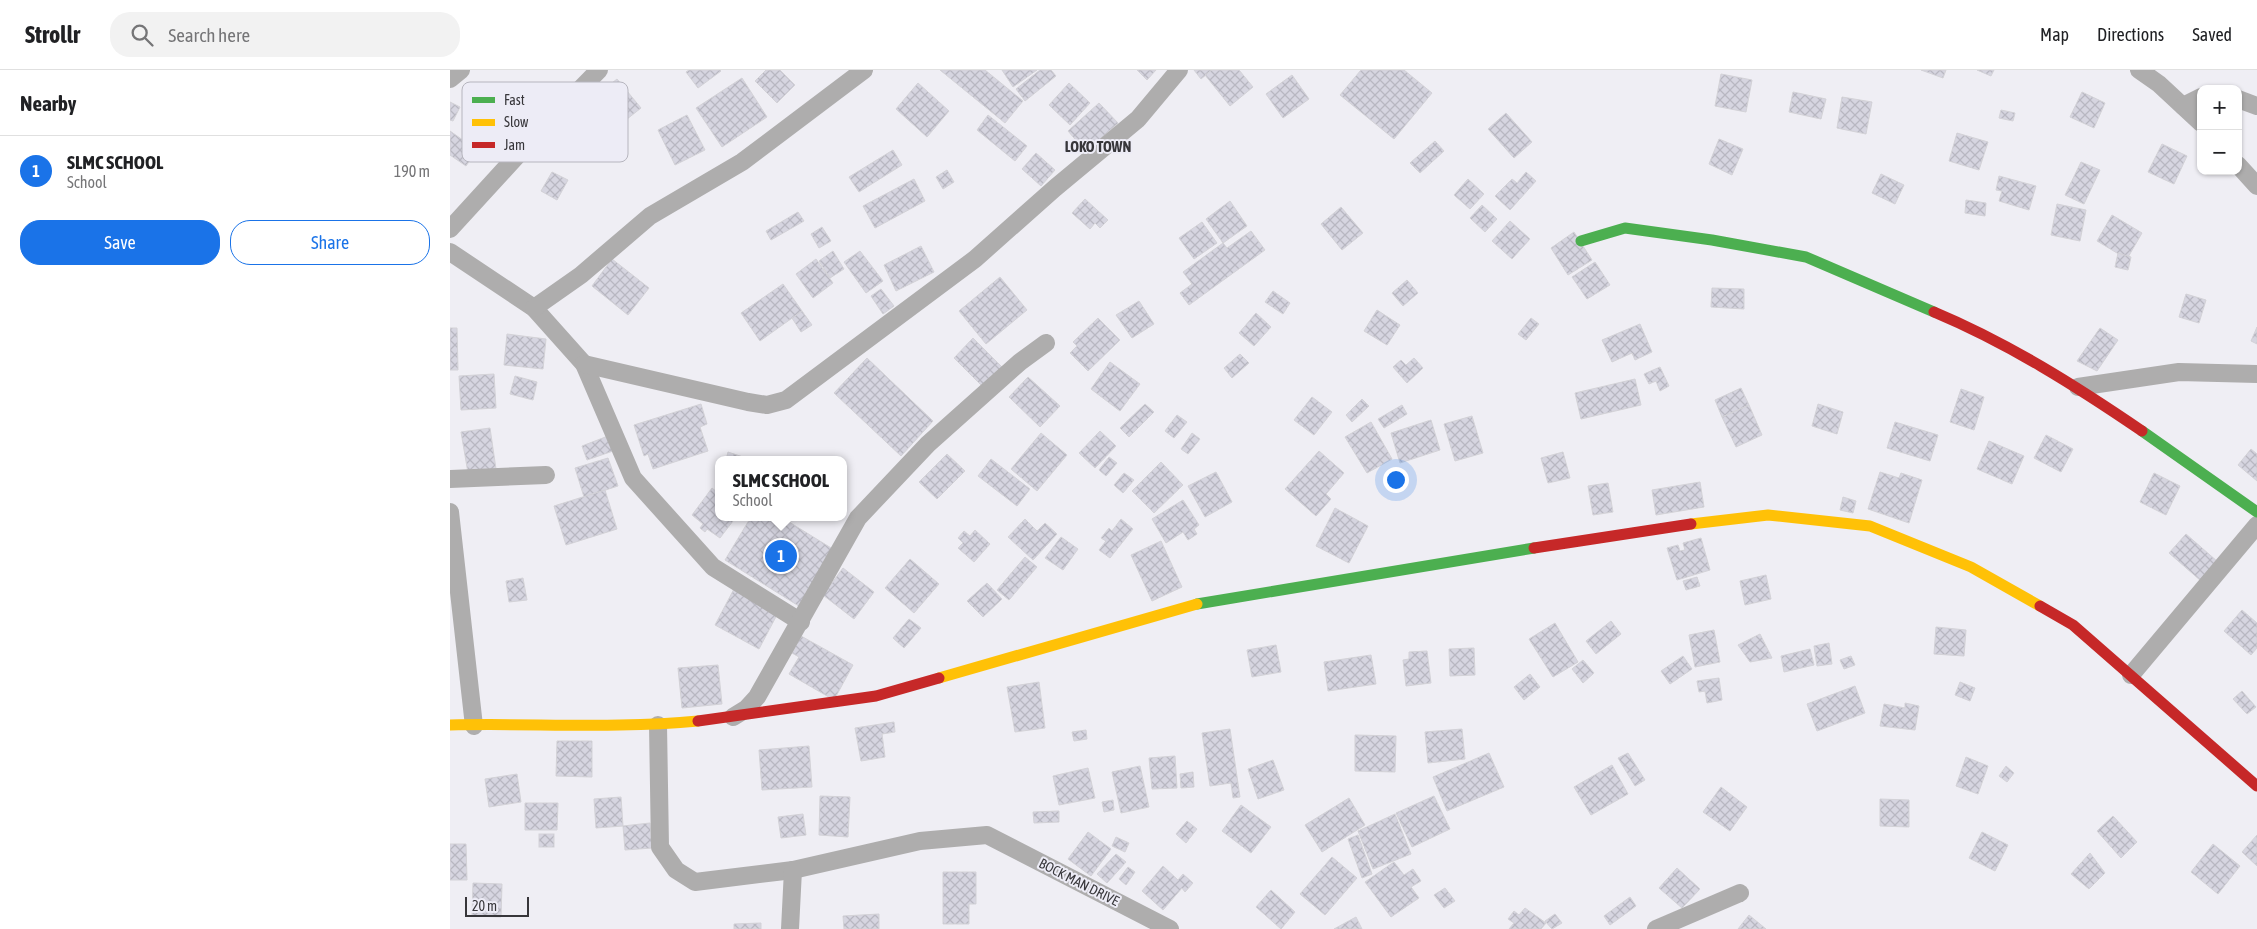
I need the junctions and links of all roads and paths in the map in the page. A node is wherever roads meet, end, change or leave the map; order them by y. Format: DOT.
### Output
graph roads {
  1 [pos="461,70"];
  2 [pos="599,70"];
  3 [pos="864,70"];
  4 [pos="1179,70"];
  5 [pos="2139,70"];
  6 [pos="450,79"];
  7 [pos="587,82"];
  8 [pos="2197,99"];
  9 [pos="2242,100"];
  10 [pos="2183,106"];
  11 [pos="2257,106"];
  12 [pos="2197,119"];
  13 [pos="511,162"];
  14 [pos="2242,169"];
  15 [pos="2257,186"];
  16 [pos="450,229"];
  17 [pos="1581,241"];
  18 [pos="450,252"];
  19 [pos="534,308"];
  20 [pos="1046,343"];
  21 [pos="584,364"];
  22 [pos="2257,374"];
  23 [pos="2078,387"];
  24 [pos="546,475"];
  25 [pos="450,479"];
  26 [pos="450,512"];
  27 [pos="2257,512"];
  28 [pos="2257,525"];
  29 [pos="801,622"];
  30 [pos="2131,675"];
  31 [pos="730,718"];
  32 [pos="450,725"];
  33 [pos="658,725"];
  34 [pos="474,726"];
  35 [pos="2257,786"];
  36 [pos="793,870"];
  37 [pos="1740,893"];
  38 [pos="790,929"];
  39 [pos="1170,929"];
  40 [pos="1656,929"];
  1 -- 6 [label="street"];
  2 -- 7 [label="street"];
  3 -- 19 [label="street"];
  4 -- 21 [label="street"];
  5 -- 10 [label="street"];
  8 -- 10 [label="street"];
  9 -- 11 [label="street"];
  10 -- 12 [label="street"];
  13 -- 16 [label="street"];
  14 -- 15 [label="street"];
  17 -- 23 [label="street"];
  18 -- 19 [label="street"];
  19 -- 21 [label="street"];
  20 -- 29 [label="street"];
  21 -- 29 [label="street"];
  22 -- 23 [label="street"];
  23 -- 27 [label="street"];
  24 -- 25 [label="street"];
  26 -- 34 [label="street"];
  28 -- 30 [label="street"];
  29 -- 31 [label="street"];
  30 -- 31 [label="street"];
  30 -- 35 [label="street"];
  31 -- 33 [label="street"];
  32 -- 34 [label="street"];
  33 -- 34 [label="street"];
  33 -- 36 [label="street"];
  36 -- 38 [label="street"];
  36 -- 39 [label="street, BOCK MAN DRIVE"];
  37 -- 40 [label="street"];
}
